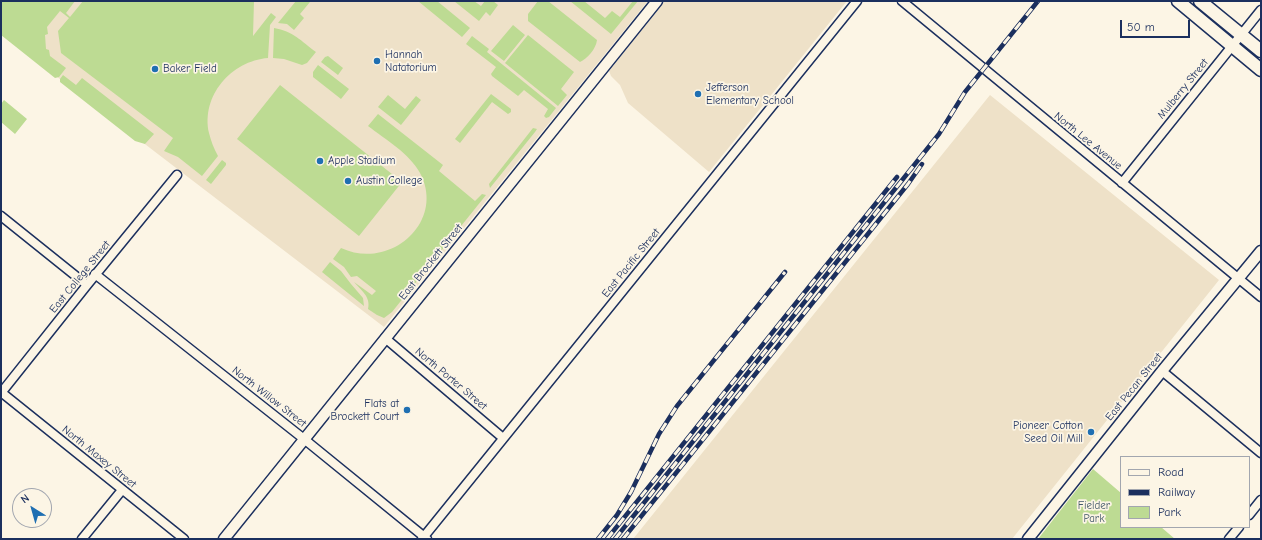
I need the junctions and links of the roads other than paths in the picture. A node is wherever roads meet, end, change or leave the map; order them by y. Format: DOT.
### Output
graph roads {
  1 [pos="657,1"];
  2 [pos="857,1"];
  3 [pos="902,1"];
  4 [pos="1178,1"];
  5 [pos="1200,1"];
  6 [pos="1261,10"];
  7 [pos="1241,34"];
  8 [pos="1232,46"];
  9 [pos="1261,51"];
  10 [pos="1261,70"];
  11 [pos="177,175"];
  12 [pos="1122,183"];
  13 [pos="1,216"];
  14 [pos="1261,251"];
  15 [pos="95,274"];
  16 [pos="1239,278"];
  17 [pos="87,285"];
  18 [pos="1261,297"];
  19 [pos="385,338"];
  20 [pos="1162,371"];
  21 [pos="1,393"];
  22 [pos="503,438"];
  23 [pos="304,439"];
  24 [pos="1261,453"];
  25 [pos="122,490"];
  26 [pos="1261,500"];
  27 [pos="1250,514"];
  28 [pos="1238,528"];
  29 [pos="424,538"];
  30 [pos="82,539"];
  31 [pos="184,539"];
  32 [pos="224,539"];
  33 [pos="1028,539"];
  34 [pos="1229,539"];
  1 -- 19 [label="street, East Brockett Street"];
  2 -- 22 [label="street, East Pacific Street"];
  3 -- 12 [label="street, North Lee Avenue"];
  4 -- 8 [label="main road"];
  5 -- 7 [label="main road"];
  6 -- 7 [label="street, Mulberry Street"];
  7 -- 8 [label="street, Mulberry Street"];
  7 -- 9 [label="main road"];
  8 -- 10 [label="main road"];
  8 -- 12 [label="street, Mulberry Street"];
  11 -- 15 [label="street, East College Street"];
  12 -- 16 [label="street, North Lee Avenue"];
  13 -- 17 [label="street"];
  14 -- 16 [label="street, East Pecan Street"];
  15 -- 17 [label="street, East College Street"];
  15 -- 23 [label="street, North Willow Street"];
  16 -- 18 [label="street, North Lee Avenue"];
  16 -- 20 [label="street, East Pecan Street"];
  17 -- 21 [label="street, East College Street"];
  19 -- 22 [label="street, North Porter Street"];
  19 -- 23 [label="street, East Brockett Street"];
  20 -- 24 [label="street"];
  20 -- 33 [label="street, East Pecan Street"];
  21 -- 25 [label="street, North Maxey Street"];
  22 -- 29 [label="street, East Pacific Street"];
  23 -- 29 [label="street, North Willow Street"];
  23 -- 32 [label="street, East Brockett Street"];
  25 -- 30 [label="street"];
  25 -- 31 [label="street, North Maxey Street"];
  26 -- 27 [label="street"];
  28 -- 34 [label="street"];
}
